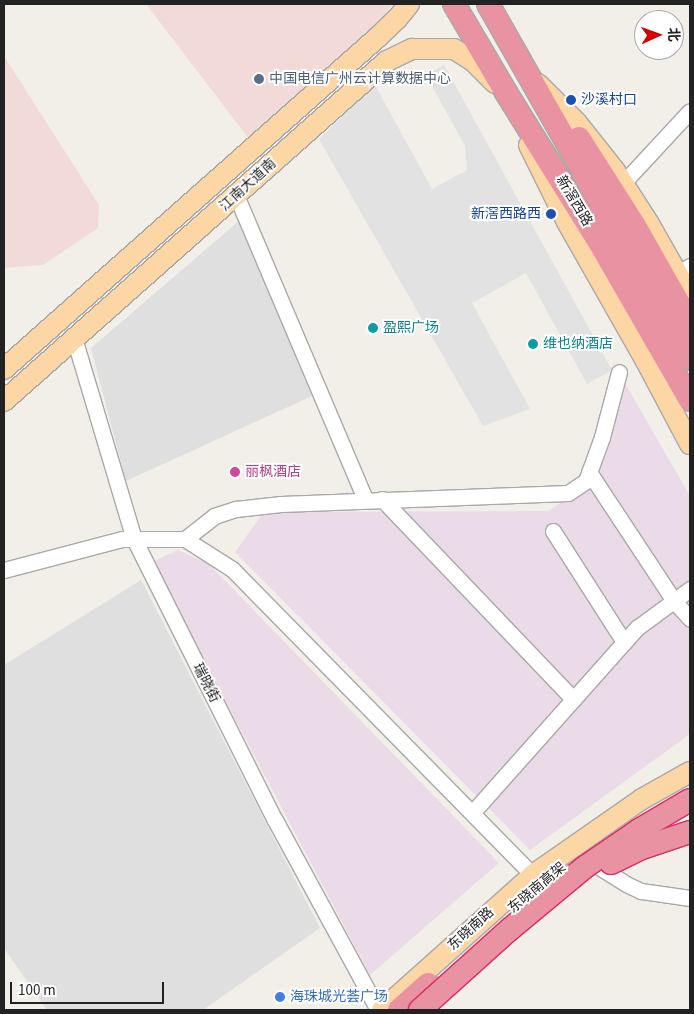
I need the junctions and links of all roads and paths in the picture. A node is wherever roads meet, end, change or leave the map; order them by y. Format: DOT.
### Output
graph roads {
  1 [pos="408,4"];
  2 [pos="454,4"];
  3 [pos="488,4"];
  4 [pos="529,74"];
  5 [pos="507,94"];
  6 [pos="690,110"];
  7 [pos="624,183"];
  8 [pos="236,195"];
  9 [pos="684,269"];
  10 [pos="690,296"];
  11 [pos="690,323"];
  12 [pos="74,338"];
  13 [pos="690,359"];
  14 [pos="4,369"];
  15 [pos="618,372"];
  16 [pos="4,400"];
  17 [pos="690,400"];
  18 [pos="690,444"];
  19 [pos="590,472"];
  20 [pos="365,499"];
  21 [pos="382,499"];
  22 [pos="553,531"];
  23 [pos="185,538"];
  24 [pos="134,539"];
  25 [pos="4,570"];
  26 [pos="690,589"];
  27 [pos="674,601"];
  28 [pos="690,619"];
  29 [pos="624,642"];
  30 [pos="573,699"];
  31 [pos="690,772"];
  32 [pos="690,784"];
  33 [pos="690,800"];
  34 [pos="690,810"];
  35 [pos="472,813"];
  36 [pos="690,832"];
  37 [pos="599,867"];
  38 [pos="532,875"];
  39 [pos="690,898"];
  40 [pos="467,967"];
  41 [pos="380,1010"];
  42 [pos="399,1010"];
  43 [pos="420,1010"];
  44 [pos="434,1010"];
  1 -- 14 [label="main road, 江南大道南"];
  2 -- 5 [label="highway, 新滘西路"];
  3 -- 4 [label="highway, 新滘西路"];
  4 -- 7 [label="main road"];
  4 -- 11 [label="highway"];
  4 -- 13 [label="highway, 新滘西路"];
  5 -- 8 [label="main road, 江南大道南"];
  5 -- 17 [label="highway, 新滘西路"];
  5 -- 18 [label="main road"];
  6 -- 7 [label="street"];
  7 -- 9 [label="main road"];
  8 -- 12 [label="main road, 江南大道南"];
  8 -- 20 [label="street"];
  9 -- 10 [label="main road"];
  12 -- 16 [label="main road, 江南大道南"];
  12 -- 24 [label="street, 瑞晓街"];
  15 -- 19 [label="street"];
  19 -- 21 [label="street"];
  19 -- 27 [label="street"];
  20 -- 21 [label="street"];
  20 -- 23 [label="street"];
  21 -- 30 [label="street"];
  22 -- 29 [label="street"];
  23 -- 24 [label="street"];
  23 -- 35 [label="street"];
  24 -- 25 [label="street"];
  24 -- 41 [label="street, 瑞晓街"];
  26 -- 27 [label="street"];
  27 -- 28 [label="street"];
  27 -- 29 [label="street"];
  29 -- 30 [label="street"];
  30 -- 35 [label="street"];
  31 -- 38 [label="main road, 东晓南路"];
  32 -- 42 [label="highway, 东晓南高架"];
  33 -- 40 [label="highway, 东晓南高架, bridge"];
  34 -- 37 [label="main road"];
  35 -- 38 [label="street"];
  36 -- 40 [label="highway, bridge"];
  37 -- 39 [label="street"];
  37 -- 44 [label="main road"];
  38 -- 41 [label="main road, 东晓南路"];
  40 -- 43 [label="highway, 东晓南高架, bridge"];
}
